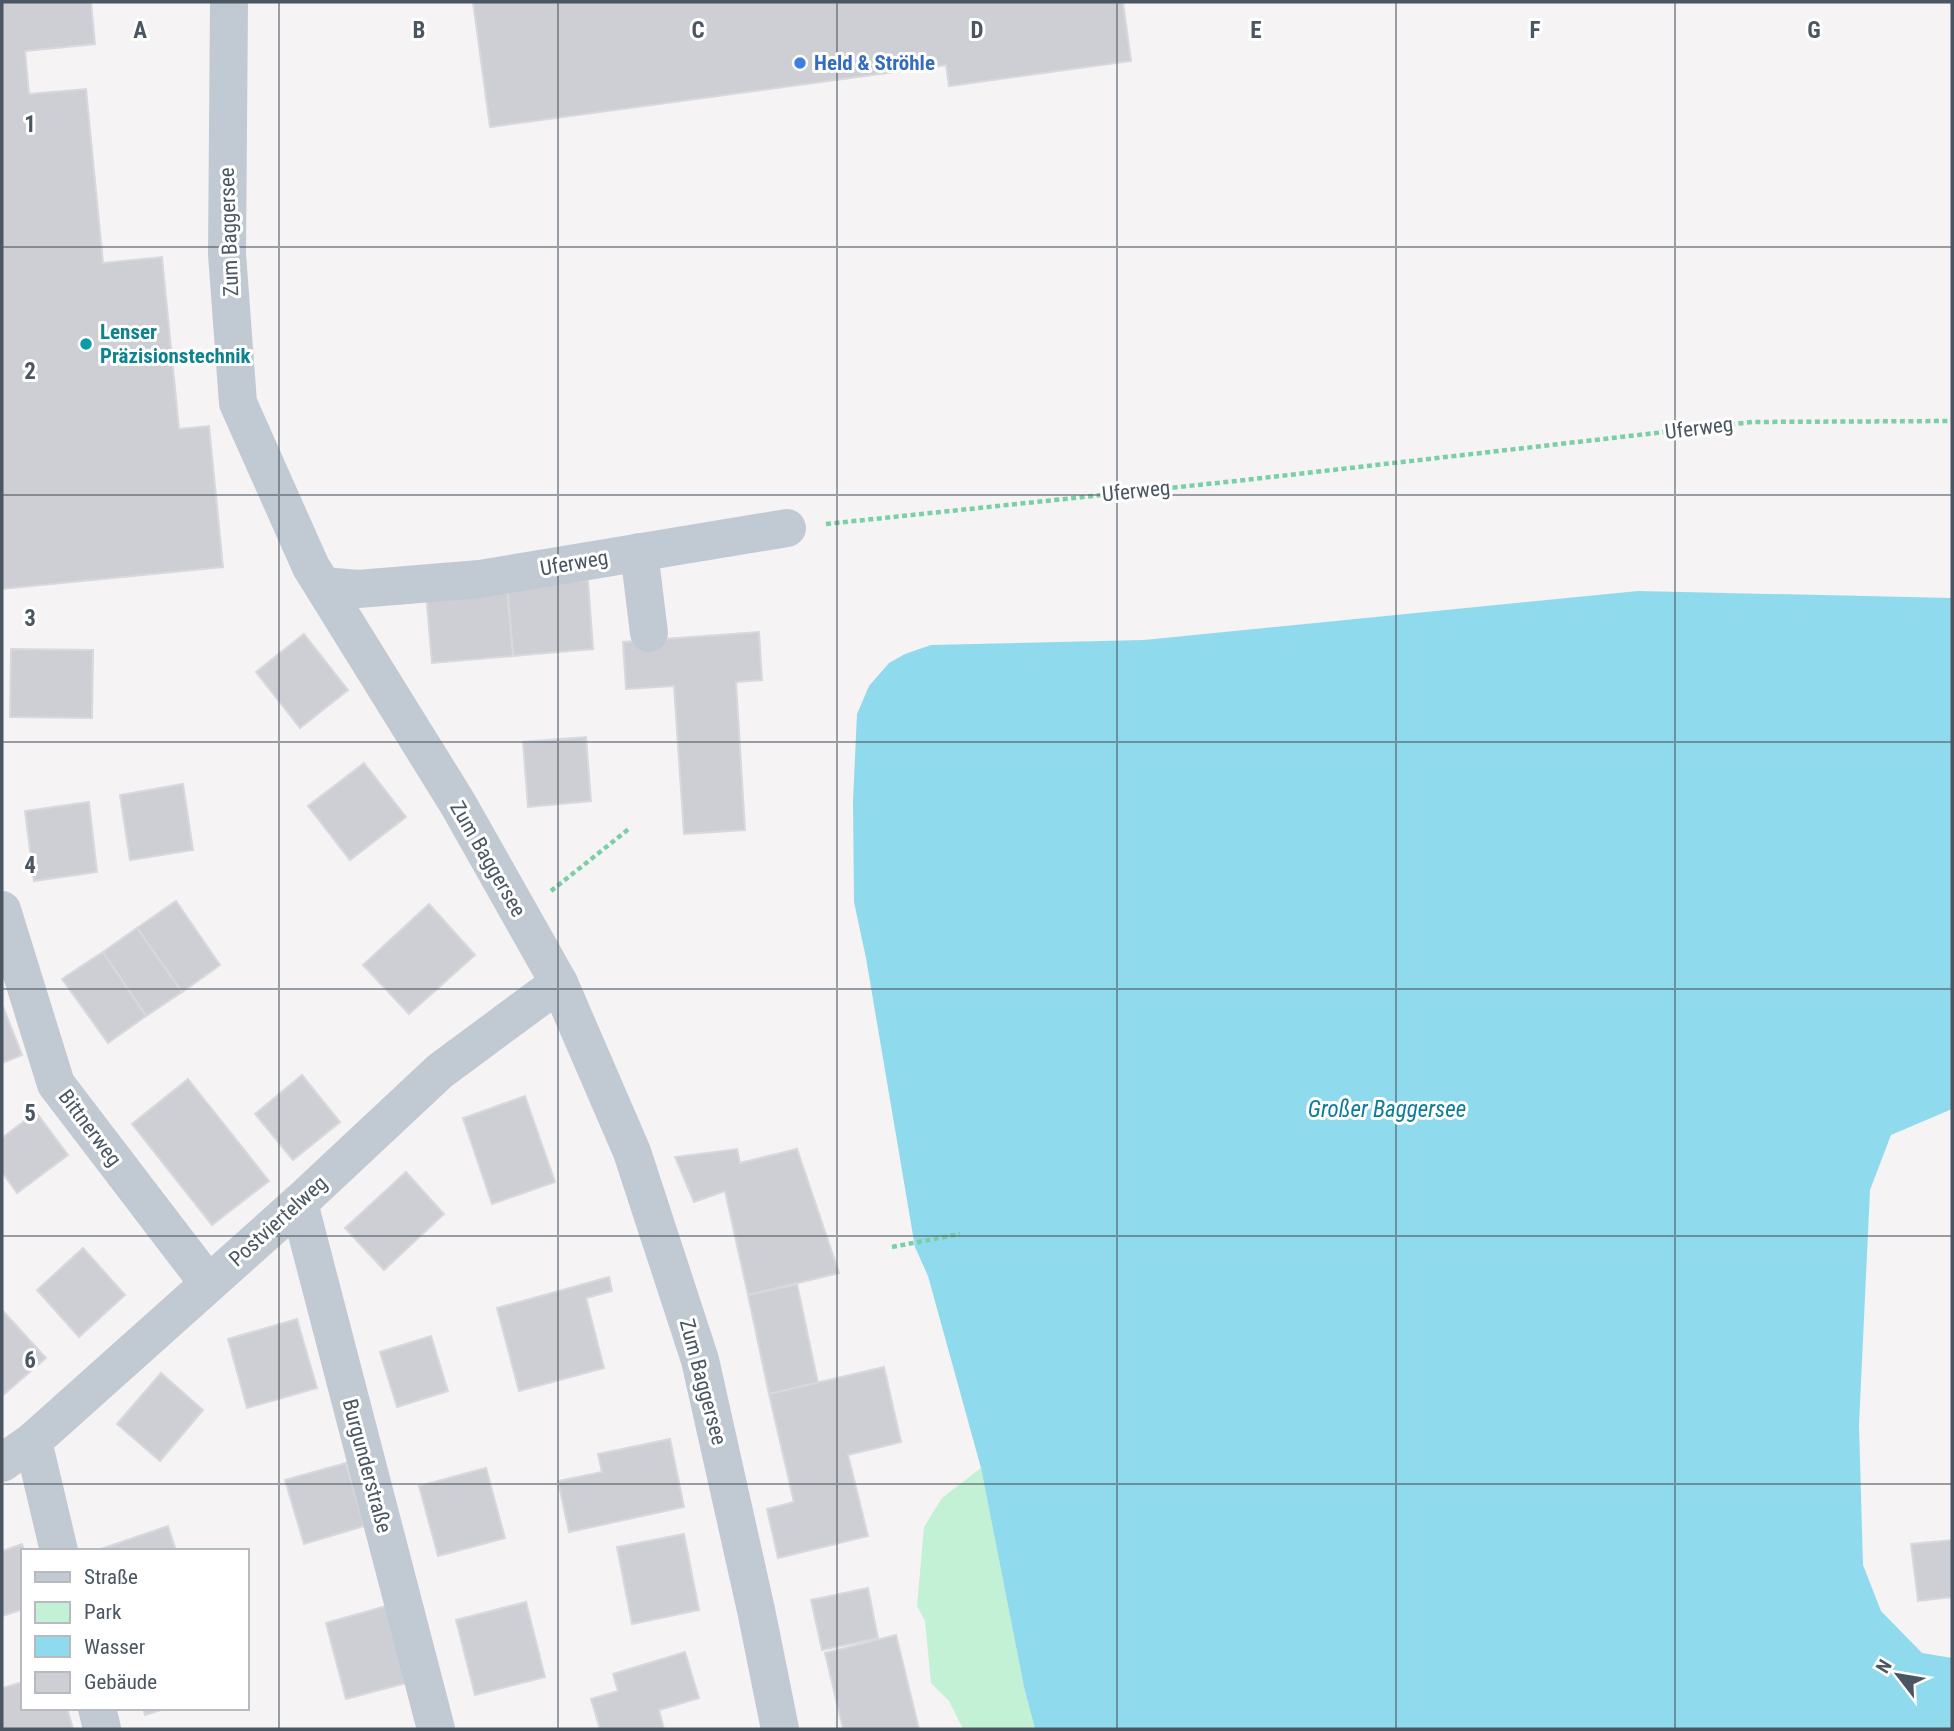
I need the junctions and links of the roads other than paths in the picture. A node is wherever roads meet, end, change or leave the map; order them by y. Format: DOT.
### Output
graph roads {
  1 [pos="229,2"];
  2 [pos="786,528"];
  3 [pos="639,552"];
  4 [pos="323,586"];
  5 [pos="649,633"];
  6 [pos="2,910"];
  7 [pos="559,983"];
  8 [pos="299,1203"];
  9 [pos="208,1283"];
  10 [pos="33,1440"];
  11 [pos="2,1463"];
  12 [pos="59,1549"];
  13 [pos="97,1710"];
  14 [pos="102,1729"];
  15 [pos="436,1729"];
  16 [pos="780,1729"];
  1 -- 4 [label="street, Zum Baggersee"];
  2 -- 3 [label="street, Uferweg"];
  3 -- 4 [label="street, Uferweg"];
  3 -- 5 [label="street"];
  4 -- 7 [label="street, Zum Baggersee"];
  6 -- 9 [label="street, Bittnerweg"];
  7 -- 8 [label="street, Postviertelweg"];
  7 -- 16 [label="street, Zum Baggersee"];
  8 -- 9 [label="street, Postviertelweg"];
  8 -- 15 [label="street, Burgunderstraße"];
  9 -- 10 [label="street, Postviertelweg"];
  10 -- 11 [label="street, Postviertelweg"];
  10 -- 12 [label="street"];
  13 -- 14 [label="street"];
}
